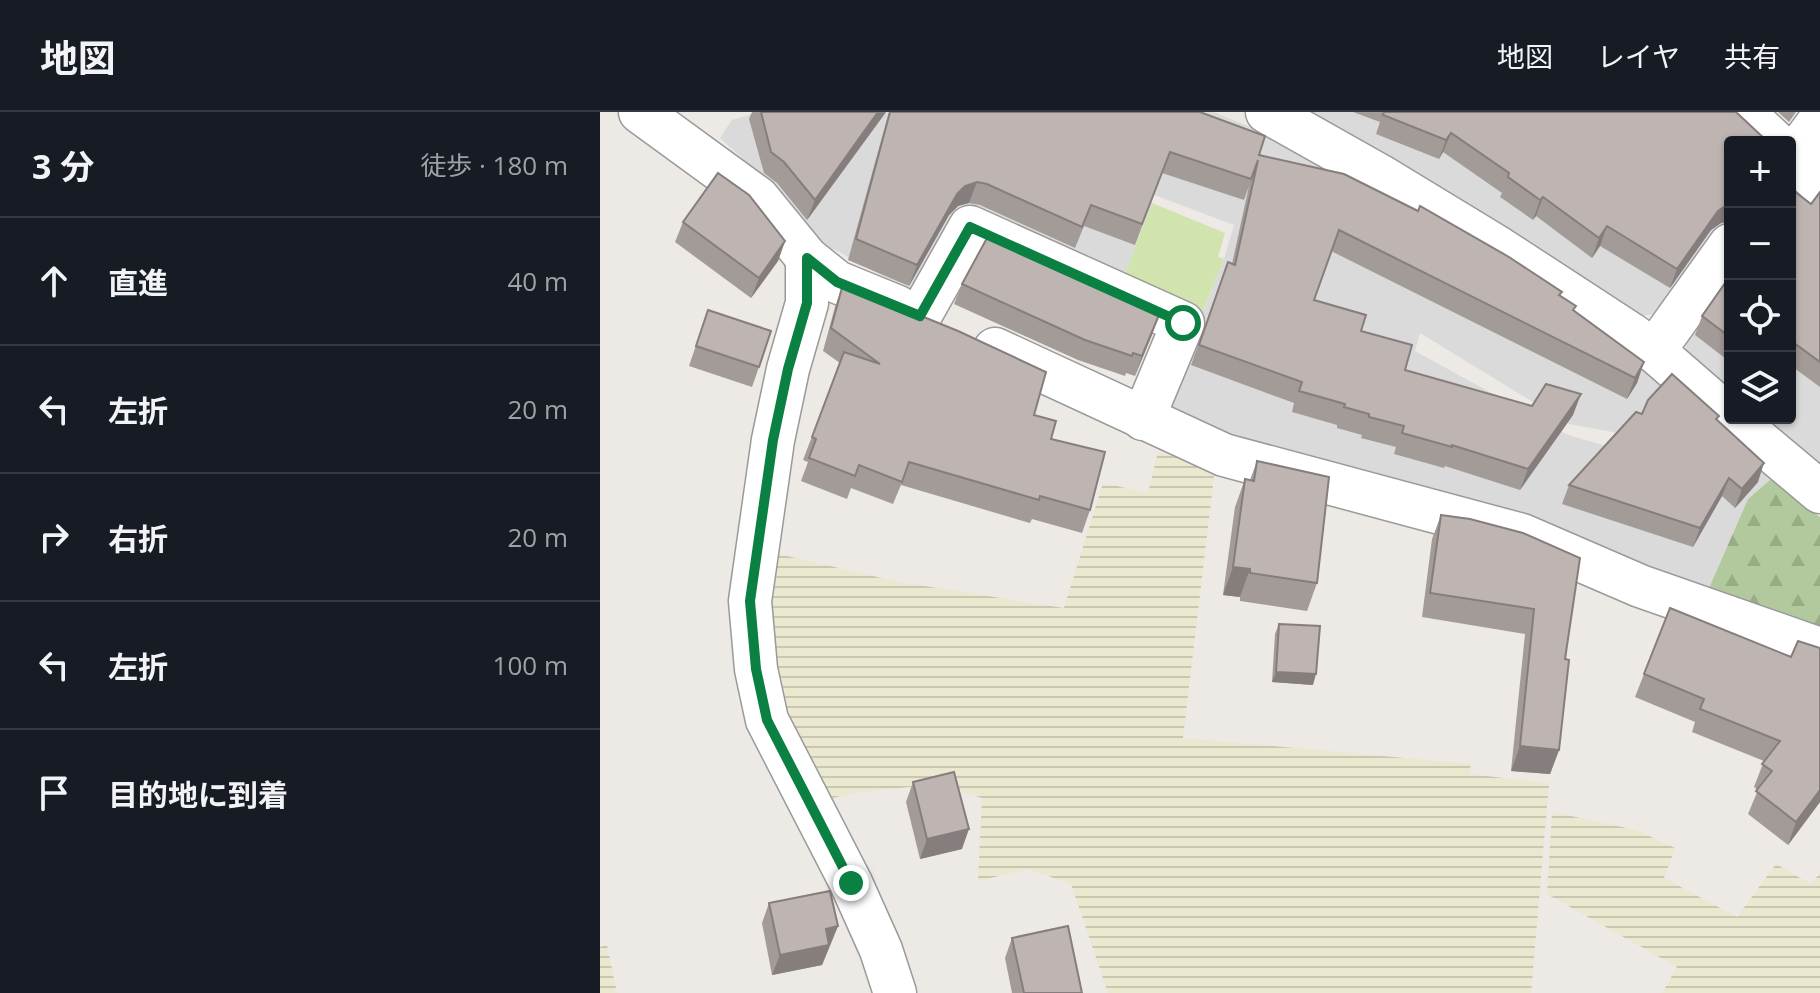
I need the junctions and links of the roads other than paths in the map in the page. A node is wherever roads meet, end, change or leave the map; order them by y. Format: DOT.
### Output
graph roads {
  1 [pos="697,112"];
  2 [pos="1267,112"];
  3 [pos="1743,112"];
  4 [pos="649,118"];
  5 [pos="1820,120"];
  6 [pos="1768,136"];
  7 [pos="1796,156"];
  8 [pos="1724,253"];
  9 [pos="807,258"];
  10 [pos="920,316"];
  11 [pos="1654,351"];
  12 [pos="1724,411"];
  13 [pos="1143,419"];
  14 [pos="1739,424"];
  15 [pos="1820,492"];
  16 [pos="1820,649"];
  17 [pos="895,993"];
  1 -- 4 [label="street"];
  2 -- 11 [label="street"];
  3 -- 6 [label="street"];
  4 -- 9 [label="street"];
  5 -- 7 [label="street"];
  8 -- 11 [label="street"];
  9 -- 10 [label="street"];
  9 -- 17 [label="street"];
  10 -- 13 [label="street"];
  10 -- 13 [label="street"];
  11 -- 12 [label="street"];
  13 -- 16 [label="street"];
  14 -- 15 [label="street"];
}
